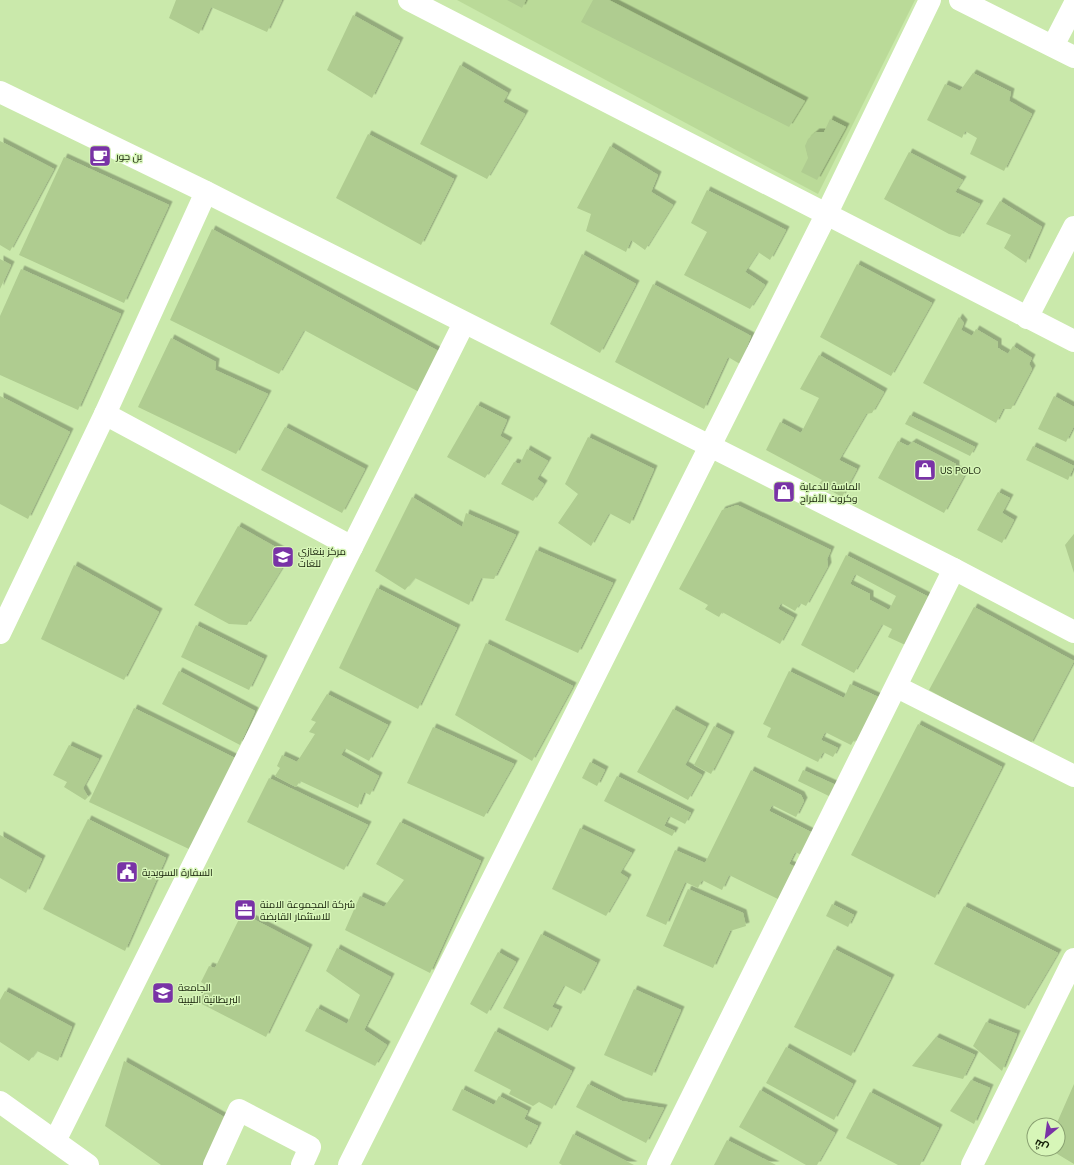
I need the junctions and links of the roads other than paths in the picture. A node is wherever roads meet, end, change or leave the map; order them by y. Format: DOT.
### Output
graph roads {
  1 [pos="409,0"];
  2 [pos="930,0"];
  3 [pos="960,0"];
  4 [pos="1074,5"];
  5 [pos="1053,46"];
  6 [pos="1074,57"];
  7 [pos="0,92"];
  8 [pos="206,192"];
  9 [pos="826,215"];
  10 [pos="1074,227"];
  11 [pos="1027,318"];
  12 [pos="464,323"];
  13 [pos="1074,341"];
  14 [pos="105,414"];
  15 [pos="710,447"];
  16 [pos="352,547"];
  17 [pos="954,569"];
  18 [pos="1074,632"];
  19 [pos="0,633"];
  20 [pos="897,687"];
  21 [pos="1074,776"];
  22 [pos="1074,959"];
  23 [pos="0,1102"];
  24 [pos="55,1141"];
  25 [pos="88,1165"];
  26 [pos="214,1165"];
  27 [pos="302,1165"];
  28 [pos="349,1165"];
  29 [pos="658,1165"];
  30 [pos="972,1165"];
  1 -- 9 [label="street"];
  2 -- 9 [label="street"];
  3 -- 5 [label="street"];
  4 -- 5 [label="street"];
  5 -- 6 [label="street"];
  7 -- 8 [label="street"];
  8 -- 12 [label="street"];
  8 -- 14 [label="street"];
  9 -- 11 [label="street"];
  9 -- 15 [label="street"];
  10 -- 11 [label="street"];
  11 -- 13 [label="street"];
  12 -- 15 [label="street"];
  12 -- 16 [label="street"];
  14 -- 16 [label="street"];
  14 -- 19 [label="street"];
  15 -- 17 [label="street"];
  15 -- 28 [label="street"];
  16 -- 24 [label="street"];
  17 -- 18 [label="street"];
  17 -- 20 [label="street"];
  20 -- 21 [label="street"];
  20 -- 29 [label="street"];
  22 -- 30 [label="street"];
  23 -- 24 [label="street"];
  24 -- 25 [label="street"];
  26 -- 27 [label="street"];
}
